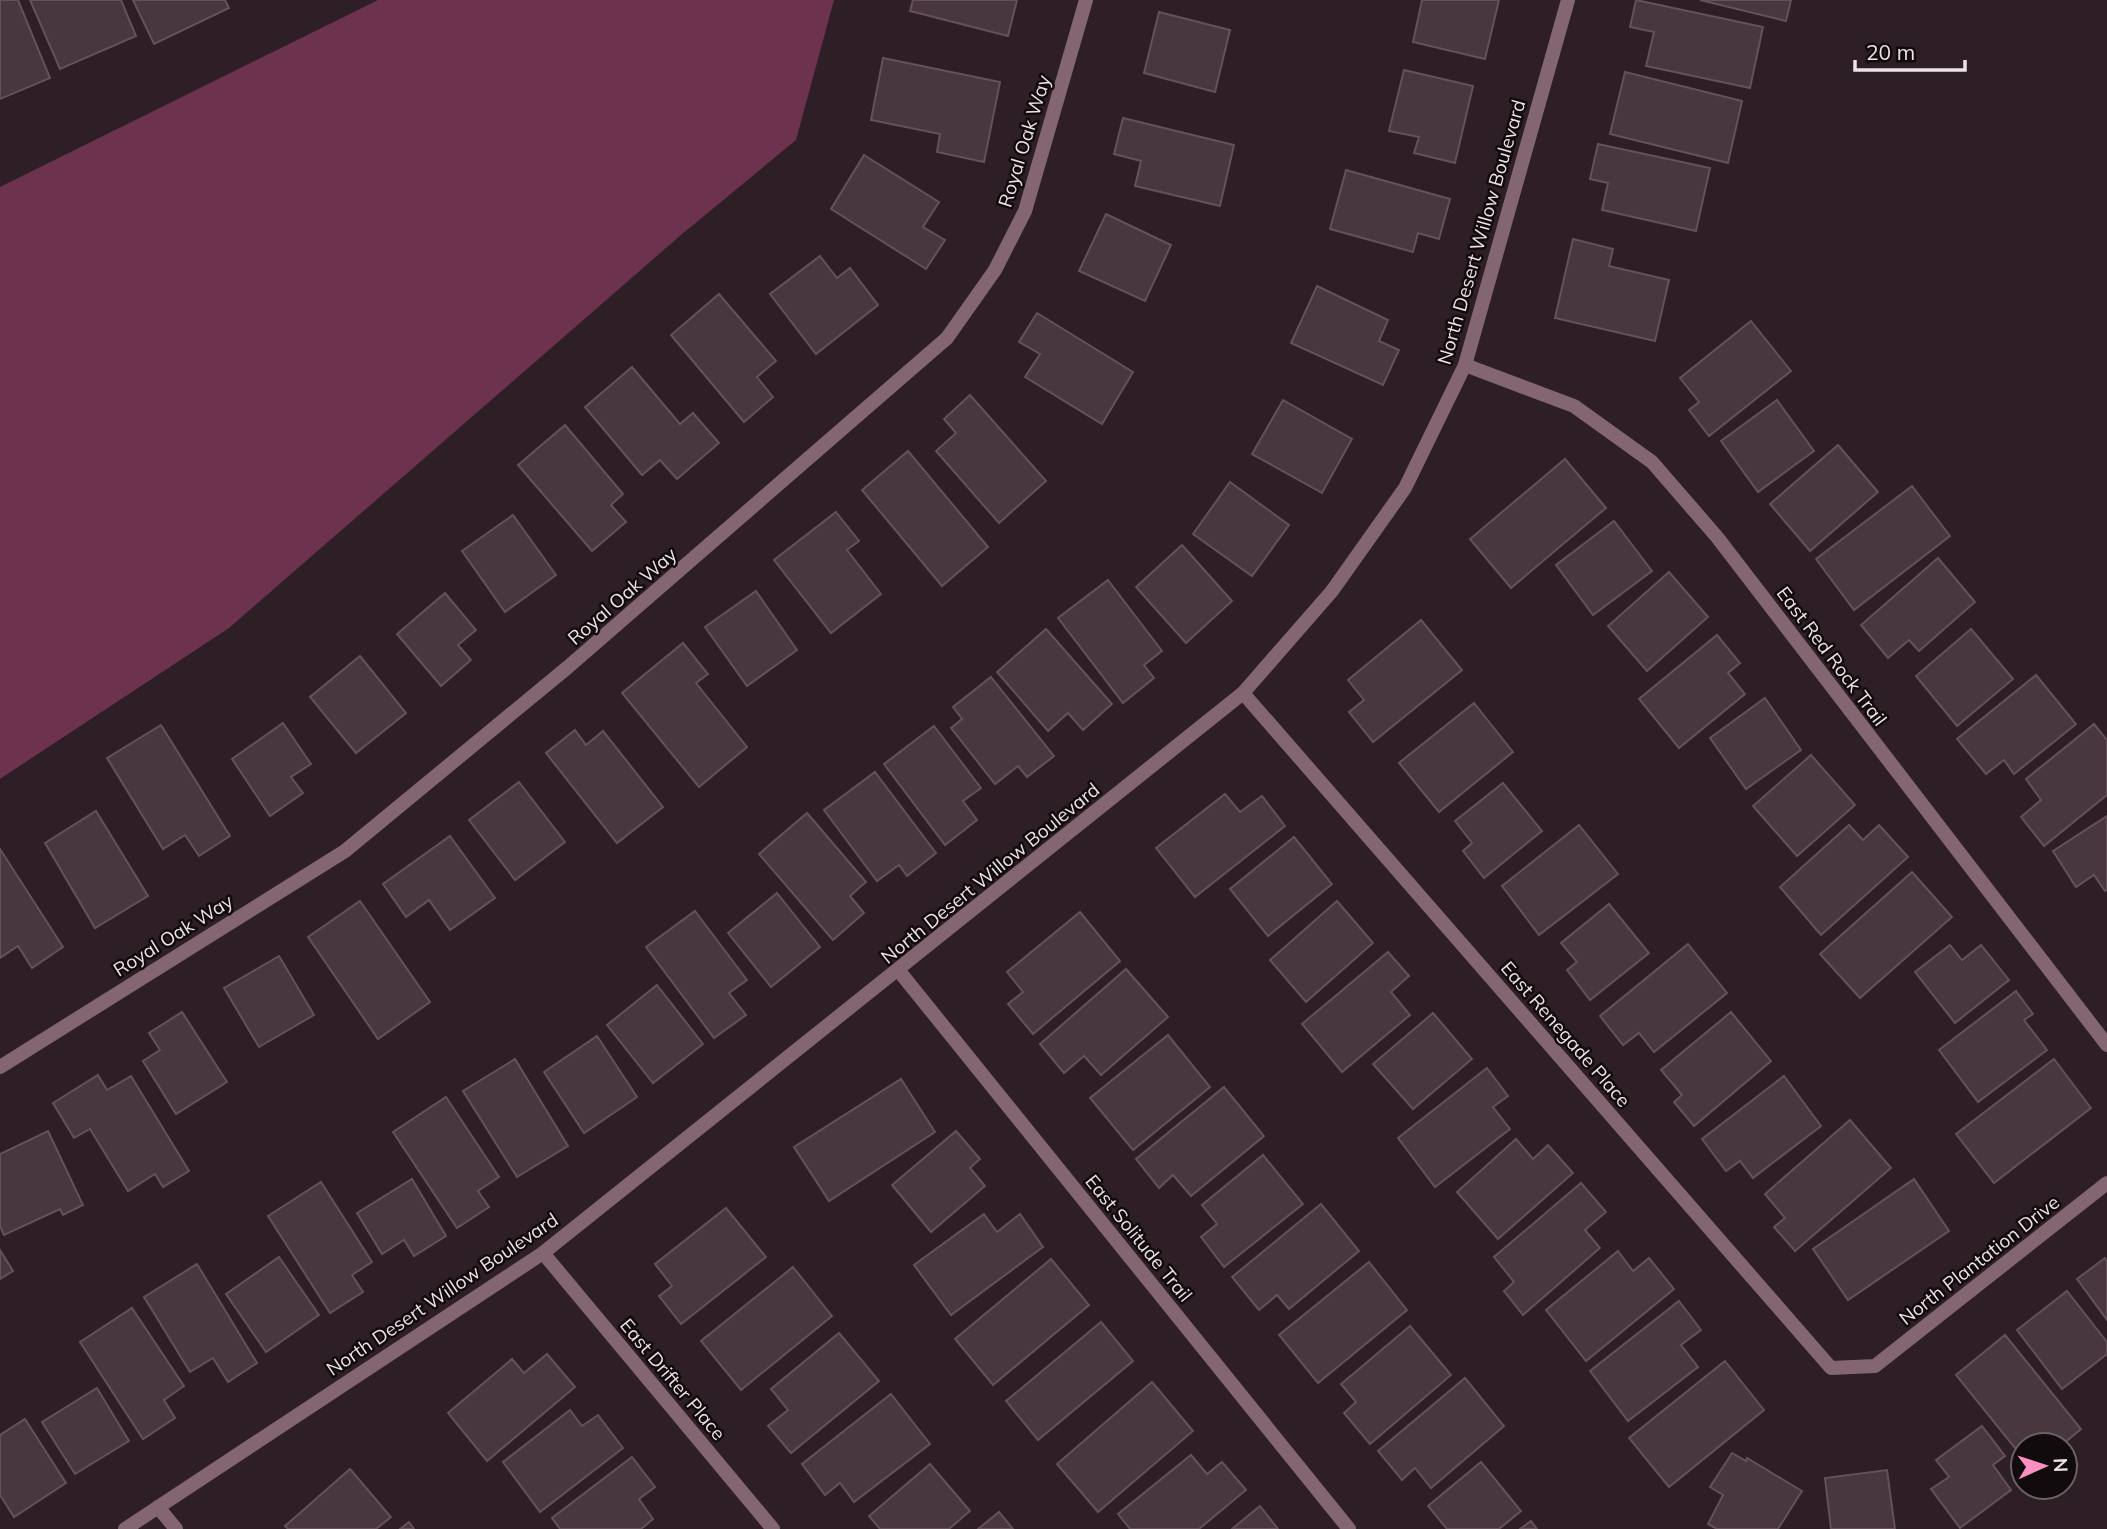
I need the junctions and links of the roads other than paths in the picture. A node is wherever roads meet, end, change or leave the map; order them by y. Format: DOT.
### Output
graph roads {
  1 [pos="1086,0"];
  2 [pos="1568,0"];
  3 [pos="1465,365"];
  4 [pos="1243,693"];
  5 [pos="899,971"];
  6 [pos="2107,1045"];
  7 [pos="0,1067"];
  8 [pos="2107,1183"];
  9 [pos="543,1253"];
  10 [pos="1875,1366"];
  11 [pos="158,1507"];
  12 [pos="125,1529"];
  13 [pos="176,1529"];
  14 [pos="774,1529"];
  15 [pos="1349,1529"];
  1 -- 7 [label="street, Royal Oak Way"];
  2 -- 3 [label="street, North Desert Willow Boulevard"];
  3 -- 4 [label="street, North Desert Willow Boulevard"];
  3 -- 6 [label="street, East Red Rock Trail"];
  4 -- 5 [label="street, North Desert Willow Boulevard"];
  4 -- 10 [label="street, East Renegade Place"];
  5 -- 9 [label="street, North Desert Willow Boulevard"];
  5 -- 15 [label="street, East Solitude Trail"];
  8 -- 10 [label="street, North Plantation Drive"];
  9 -- 11 [label="street, North Desert Willow Boulevard"];
  9 -- 14 [label="street, East Drifter Place"];
  11 -- 12 [label="street, North Desert Willow Boulevard"];
  11 -- 13 [label="street"];
}
